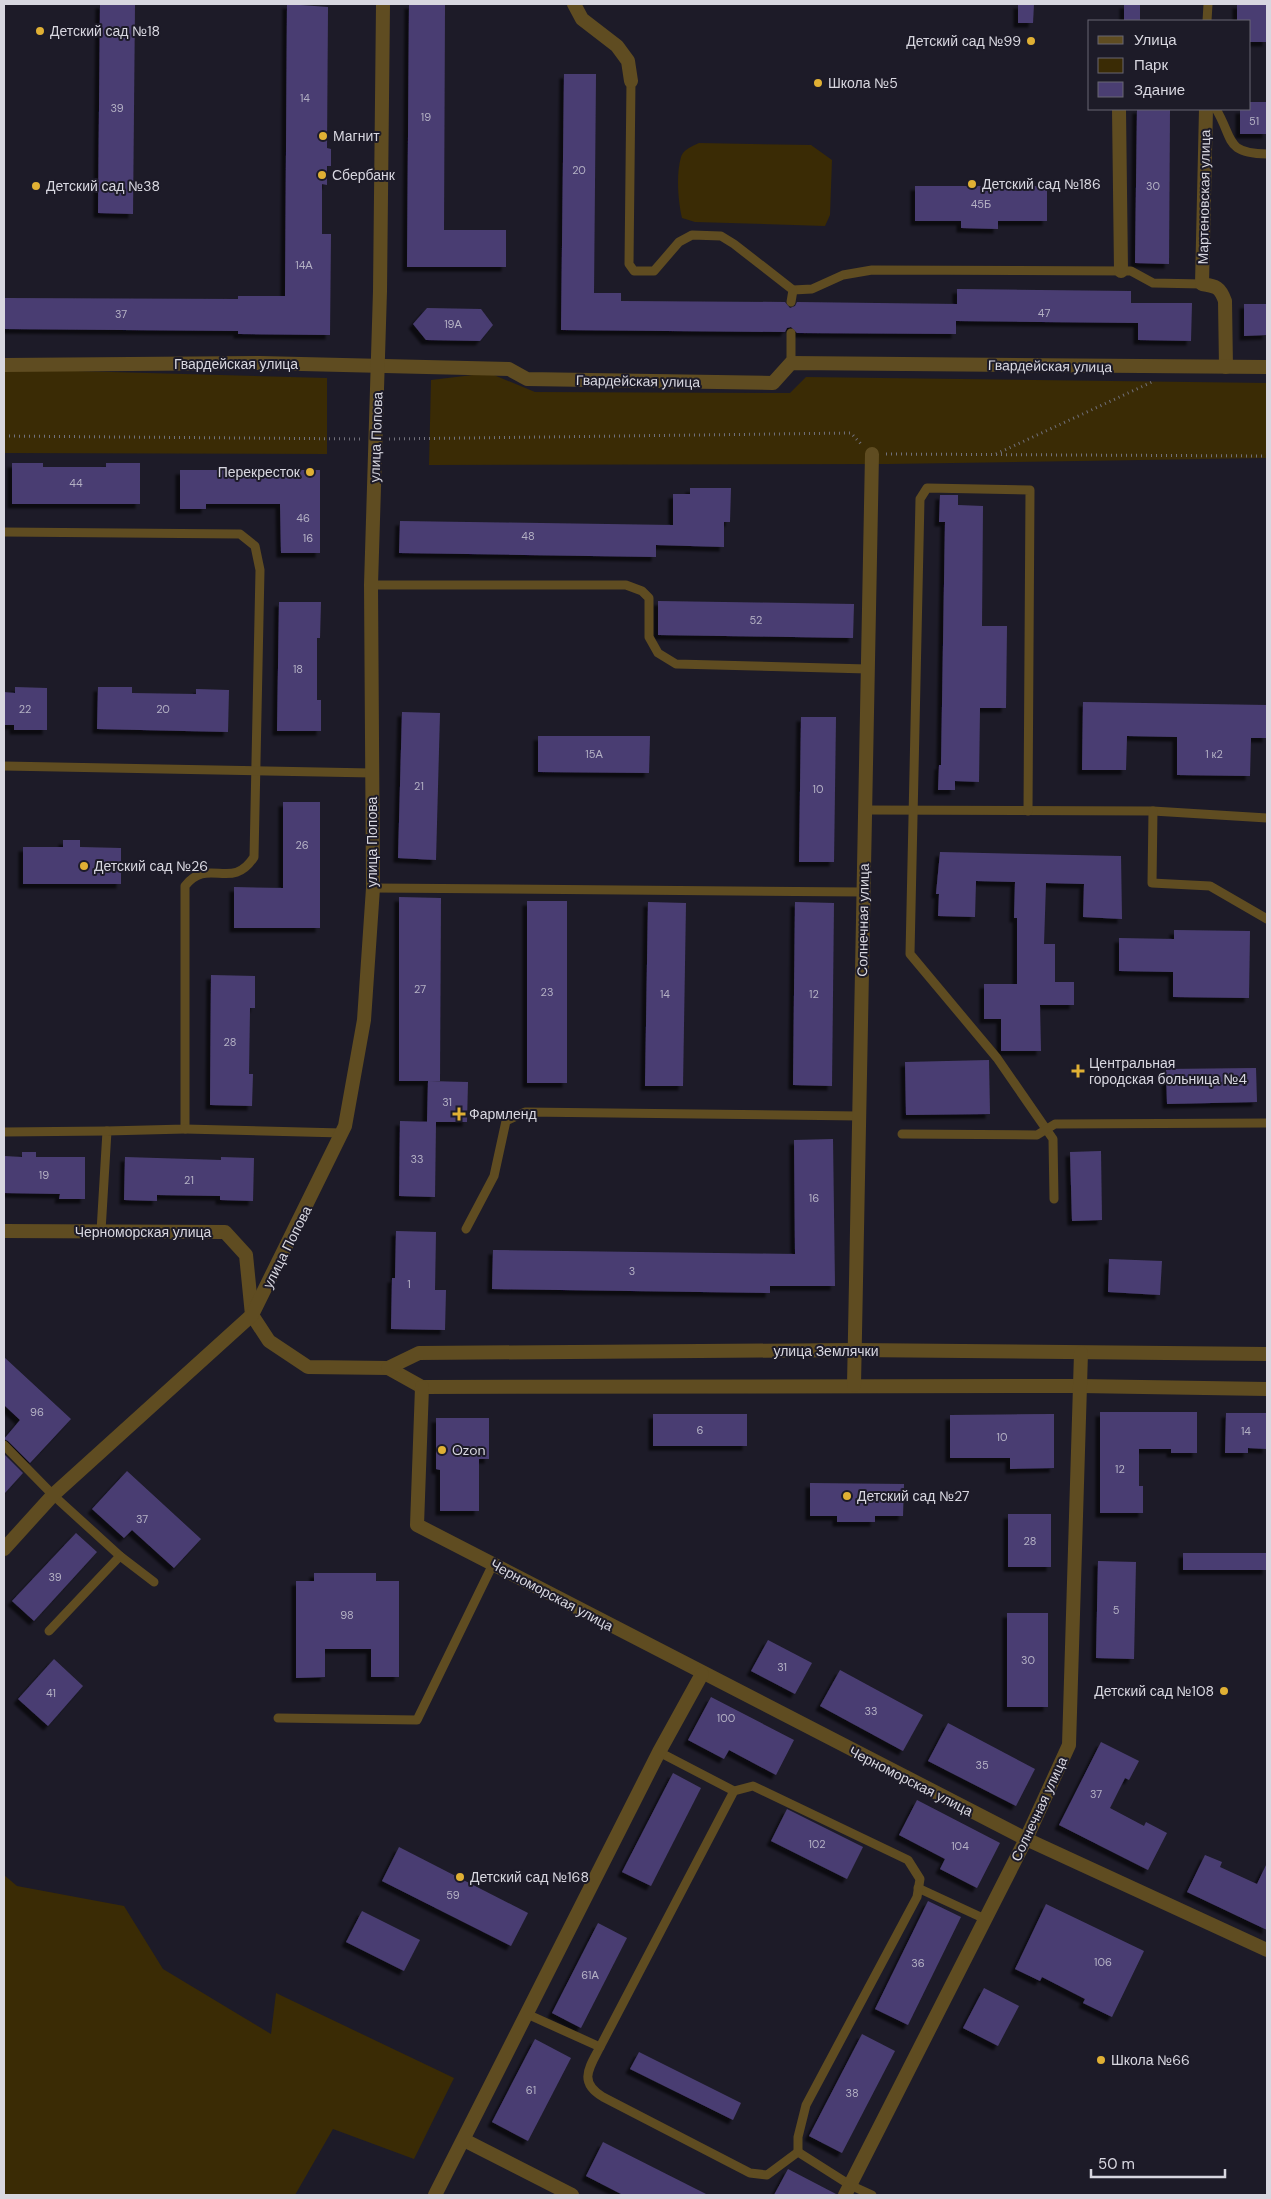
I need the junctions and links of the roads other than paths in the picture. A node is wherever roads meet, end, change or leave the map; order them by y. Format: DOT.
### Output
graph roads {
  1 [pos="383,4"];
  2 [pos="574,4"];
  3 [pos="1208,4"];
  4 [pos="1207,20"];
  5 [pos="631,81"];
  6 [pos="1120,110"];
  7 [pos="1206,110"];
  8 [pos="1217,110"];
  9 [pos="1267,154"];
  10 [pos="1121,271"];
  11 [pos="1202,284"];
  12 [pos="793,290"];
  13 [pos="791,302"];
  14 [pos="791,332"];
  15 [pos="791,363"];
  16 [pos="4,365"];
  17 [pos="378,365"];
  18 [pos="1226,367"];
  19 [pos="1267,367"];
  20 [pos="872,454"];
  21 [pos="4,532"];
  22 [pos="371,585"];
  23 [pos="868,669"];
  24 [pos="4,766"];
  25 [pos="256,771"];
  26 [pos="372,773"];
  27 [pos="865,810"];
  28 [pos="912,810"];
  29 [pos="1028,810"];
  30 [pos="1153,811"];
  31 [pos="1267,818"];
  32 [pos="373,888"];
  33 [pos="863,892"];
  34 [pos="1267,919"];
  35 [pos="858,1116"];
  36 [pos="1267,1123"];
  37 [pos="185,1129"];
  38 [pos="1046,1129"];
  39 [pos="106,1131"];
  40 [pos="4,1132"];
  41 [pos="342,1133"];
  42 [pos="902,1134"];
  43 [pos="1054,1200"];
  44 [pos="466,1229"];
  45 [pos="4,1231"];
  46 [pos="101,1232"];
  47 [pos="252,1316"];
  48 [pos="854,1350"];
  49 [pos="1082,1353"];
  50 [pos="1267,1354"];
  51 [pos="388,1368"];
  52 [pos="854,1385"];
  53 [pos="1080,1386"];
  54 [pos="422,1387"];
  55 [pos="1267,1389"];
  56 [pos="4,1445"];
  57 [pos="53,1495"];
  58 [pos="4,1550"];
  59 [pos="120,1556"];
  60 [pos="492,1564"];
  61 [pos="154,1582"];
  62 [pos="49,1630"];
  63 [pos="702,1674"];
  64 [pos="278,1718"];
  65 [pos="660,1752"];
  66 [pos="734,1791"];
  67 [pos="1026,1839"];
  68 [pos="918,1888"];
  69 [pos="985,1919"];
  70 [pos="1267,1950"];
  71 [pos="528,2014"];
  72 [pos="600,2047"];
  73 [pos="464,2140"];
  74 [pos="798,2152"];
  75 [pos="848,2190"];
  76 [pos="435,2195"];
  77 [pos="572,2195"];
  78 [pos="872,2195"];
  1 -- 17 [label="street, улица Попова"];
  2 -- 5 [label="street"];
  3 -- 4 [label="lane"];
  5 -- 12 [label="lane"];
  6 -- 10 [label="street"];
  7 -- 11 [label="street, Мартеновская улица"];
  8 -- 9 [label="lane"];
  10 -- 11 [label="lane"];
  10 -- 12 [label="lane"];
  11 -- 18 [label="street"];
  12 -- 13 [label="lane"];
  14 -- 15 [label="lane"];
  15 -- 17 [label="street, Гвардейская улица"];
  15 -- 18 [label="street, Гвардейская улица"];
  16 -- 17 [label="street, Гвардейская улица"];
  17 -- 22 [label="street, улица Попова"];
  18 -- 19 [label="street, Гвардейская улица"];
  20 -- 23 [label="street, Солнечная улица"];
  21 -- 25 [label="lane"];
  22 -- 23 [label="lane"];
  22 -- 26 [label="street, улица Попова"];
  23 -- 27 [label="street, Солнечная улица"];
  24 -- 25 [label="lane"];
  25 -- 26 [label="lane"];
  25 -- 37 [label="lane"];
  26 -- 32 [label="street, улица Попова"];
  27 -- 28 [label="lane"];
  27 -- 33 [label="street, Солнечная улица"];
  28 -- 29 [label="lane"];
  28 -- 29 [label="lane"];
  28 -- 38 [label="lane"];
  29 -- 30 [label="lane"];
  30 -- 31 [label="lane"];
  30 -- 34 [label="lane"];
  32 -- 33 [label="lane"];
  32 -- 41 [label="street, улица Попова"];
  33 -- 35 [label="street, Солнечная улица"];
  35 -- 44 [label="lane"];
  35 -- 48 [label="street, Солнечная улица"];
  36 -- 38 [label="lane"];
  37 -- 39 [label="lane"];
  37 -- 41 [label="lane"];
  38 -- 42 [label="lane"];
  38 -- 43 [label="lane"];
  39 -- 40 [label="lane"];
  39 -- 46 [label="lane"];
  41 -- 47 [label="street, улица Попова"];
  45 -- 46 [label="street, Черноморская улица"];
  46 -- 47 [label="street, Черноморская улица"];
  47 -- 51 [label="street, Черноморская улица"];
  47 -- 57 [label="street, улица Попова"];
  48 -- 49 [label="street, улица Землячки"];
  48 -- 51 [label="street, улица Землячки"];
  48 -- 52 [label="street, Солнечная улица"];
  49 -- 50 [label="street, улица Землячки"];
  49 -- 53 [label="street, Солнечная улица"];
  51 -- 54 [label="street, Черноморская улица"];
  52 -- 53 [label="street"];
  52 -- 54 [label="street"];
  53 -- 55 [label="street"];
  53 -- 67 [label="street, Солнечная улица"];
  54 -- 60 [label="street, Черноморская улица"];
  56 -- 57 [label="lane"];
  57 -- 58 [label="street, улица Попова"];
  57 -- 59 [label="lane"];
  59 -- 61 [label="lane"];
  59 -- 62 [label="lane"];
  60 -- 63 [label="street, Черноморская улица"];
  60 -- 64 [label="lane"];
  63 -- 65 [label="street"];
  63 -- 67 [label="street, Черноморская улица"];
  65 -- 66 [label="lane"];
  65 -- 71 [label="street"];
  66 -- 68 [label="lane"];
  66 -- 72 [label="lane"];
  67 -- 69 [label="street, Солнечная улица"];
  67 -- 70 [label="street, Черноморская улица"];
  68 -- 69 [label="lane"];
  68 -- 74 [label="lane"];
  69 -- 75 [label="street, Солнечная улица"];
  71 -- 72 [label="lane"];
  71 -- 73 [label="street"];
  72 -- 74 [label="lane"];
  73 -- 76 [label="street"];
  73 -- 77 [label="street"];
  74 -- 75 [label="lane"];
  75 -- 78 [label="lane"];
}
